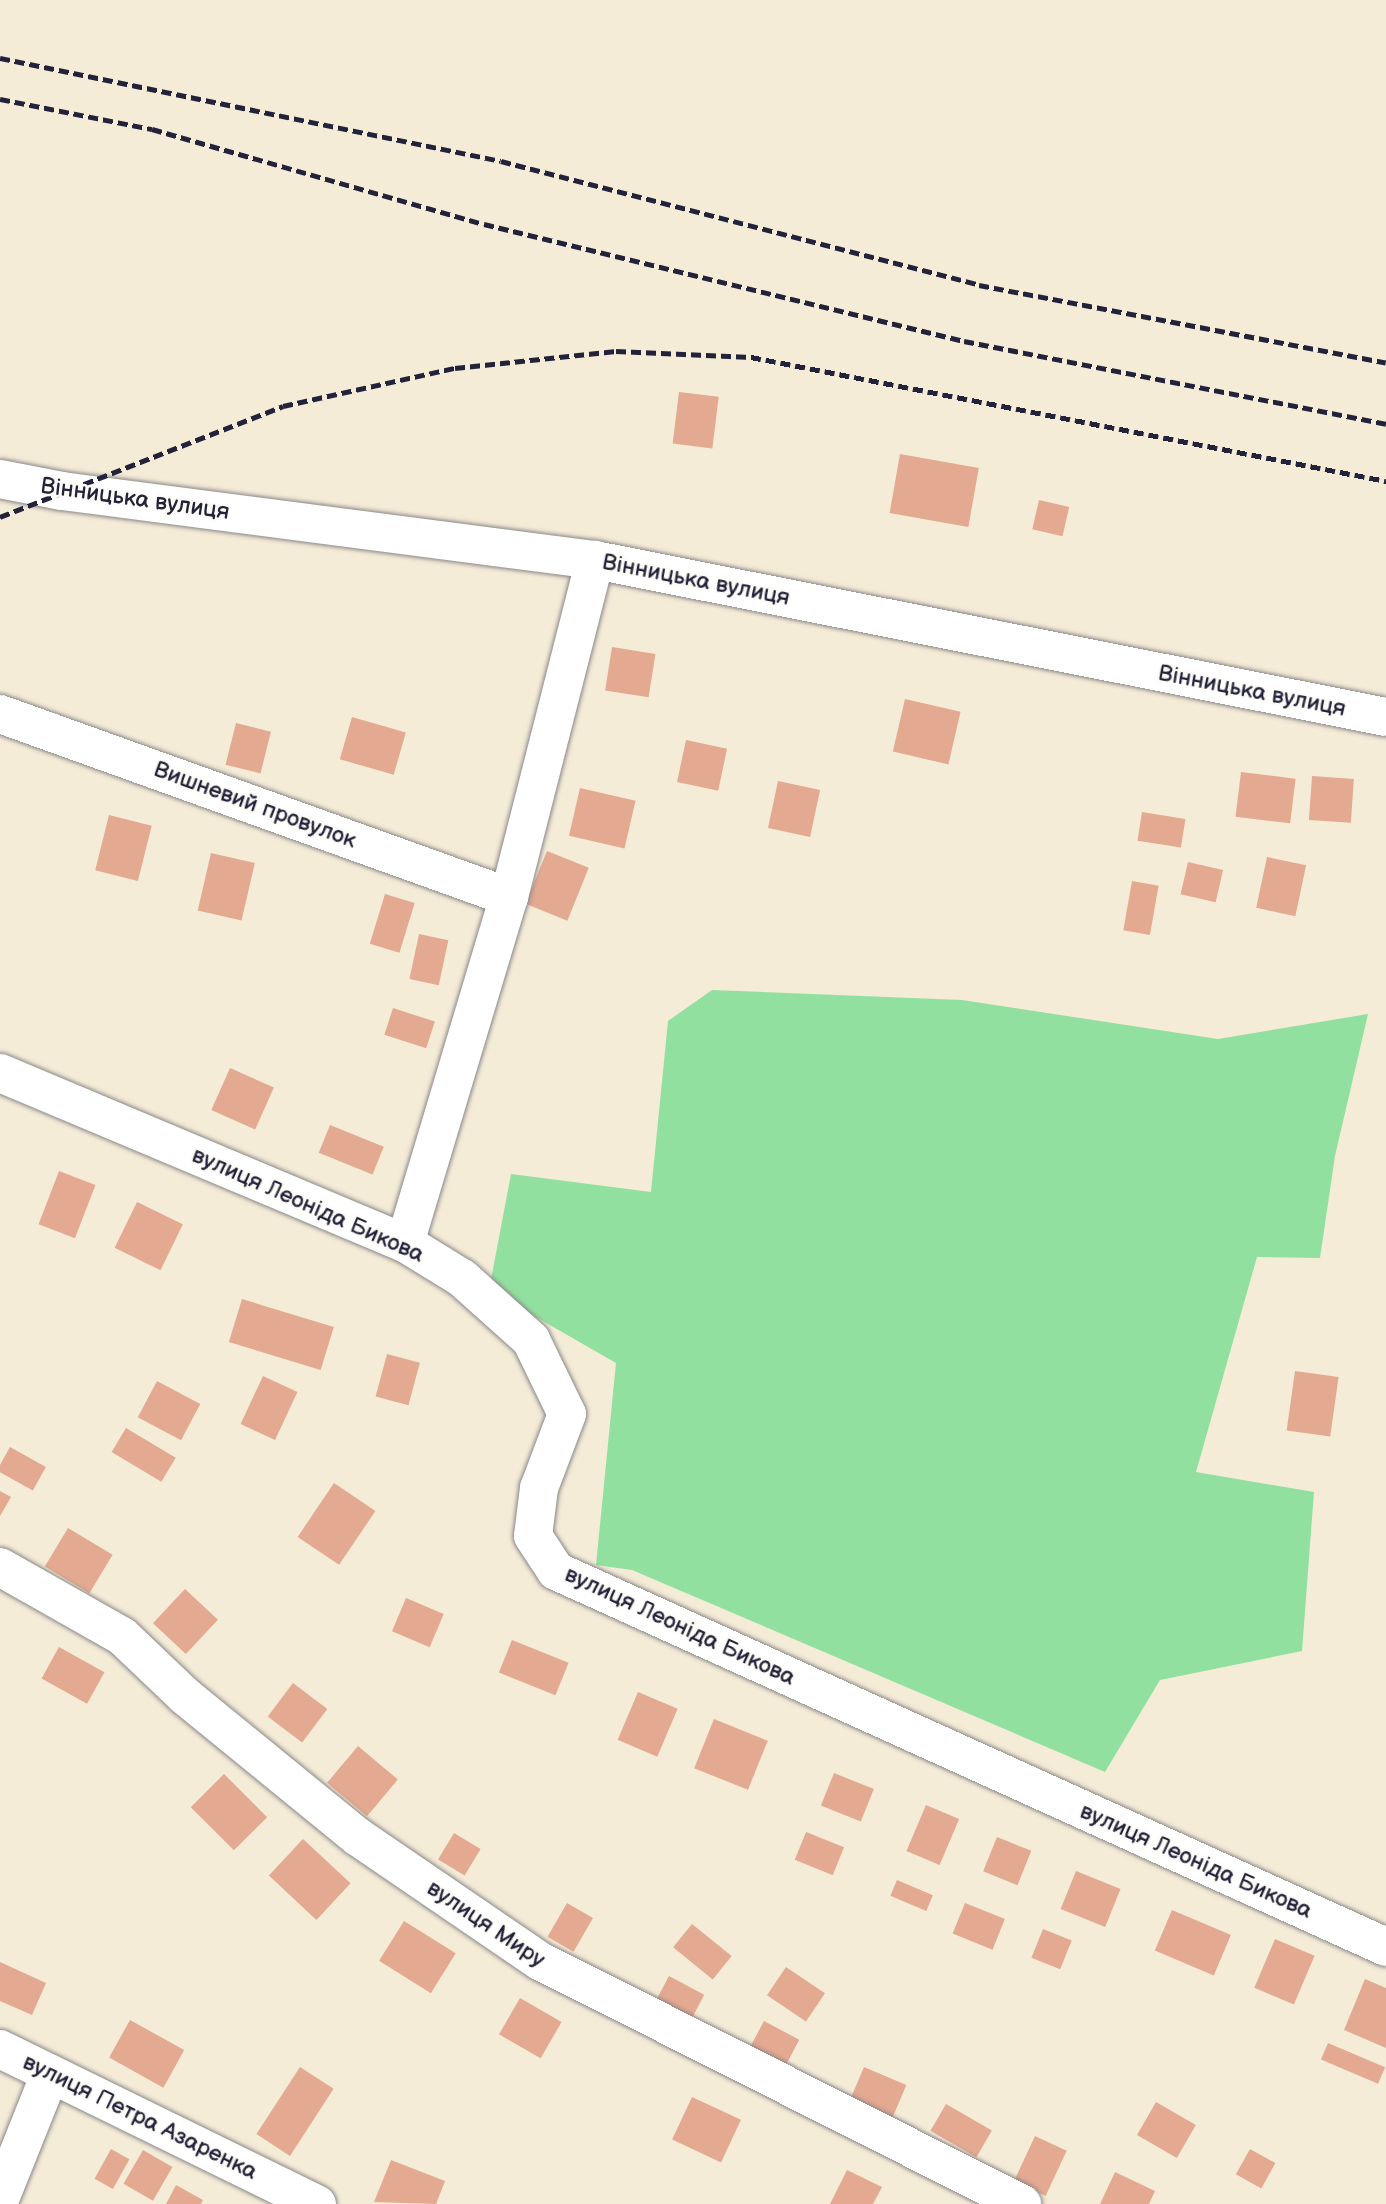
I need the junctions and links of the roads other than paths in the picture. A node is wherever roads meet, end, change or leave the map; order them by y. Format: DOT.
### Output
graph roads {
  1 [pos="0,479"];
  2 [pos="594,560"];
  3 [pos="0,714"];
  4 [pos="1386,717"];
  5 [pos="509,897"];
  6 [pos="0,1073"];
  7 [pos="405,1243"];
  8 [pos="0,1567"];
  9 [pos="1386,1947"];
  10 [pos="0,2049"];
  11 [pos="50,2074"];
  12 [pos="0,2199"];
  13 [pos="317,2204"];
  14 [pos="1022,2204"];
  1 -- 2 [label="street, Вінницька вулиця"];
  2 -- 4 [label="street, Вінницька вулиця"];
  2 -- 5 [label="street"];
  3 -- 5 [label="street, Вишневий провулок"];
  5 -- 7 [label="street"];
  6 -- 7 [label="street, вулиця Леоніда Бикова"];
  7 -- 9 [label="street, вулиця Леоніда Бикова"];
  8 -- 14 [label="street, вулиця Миру"];
  10 -- 11 [label="street, вулиця Петра Азаренка"];
  11 -- 12 [label="street"];
  11 -- 13 [label="street, вулиця Петра Азаренка"];
}
